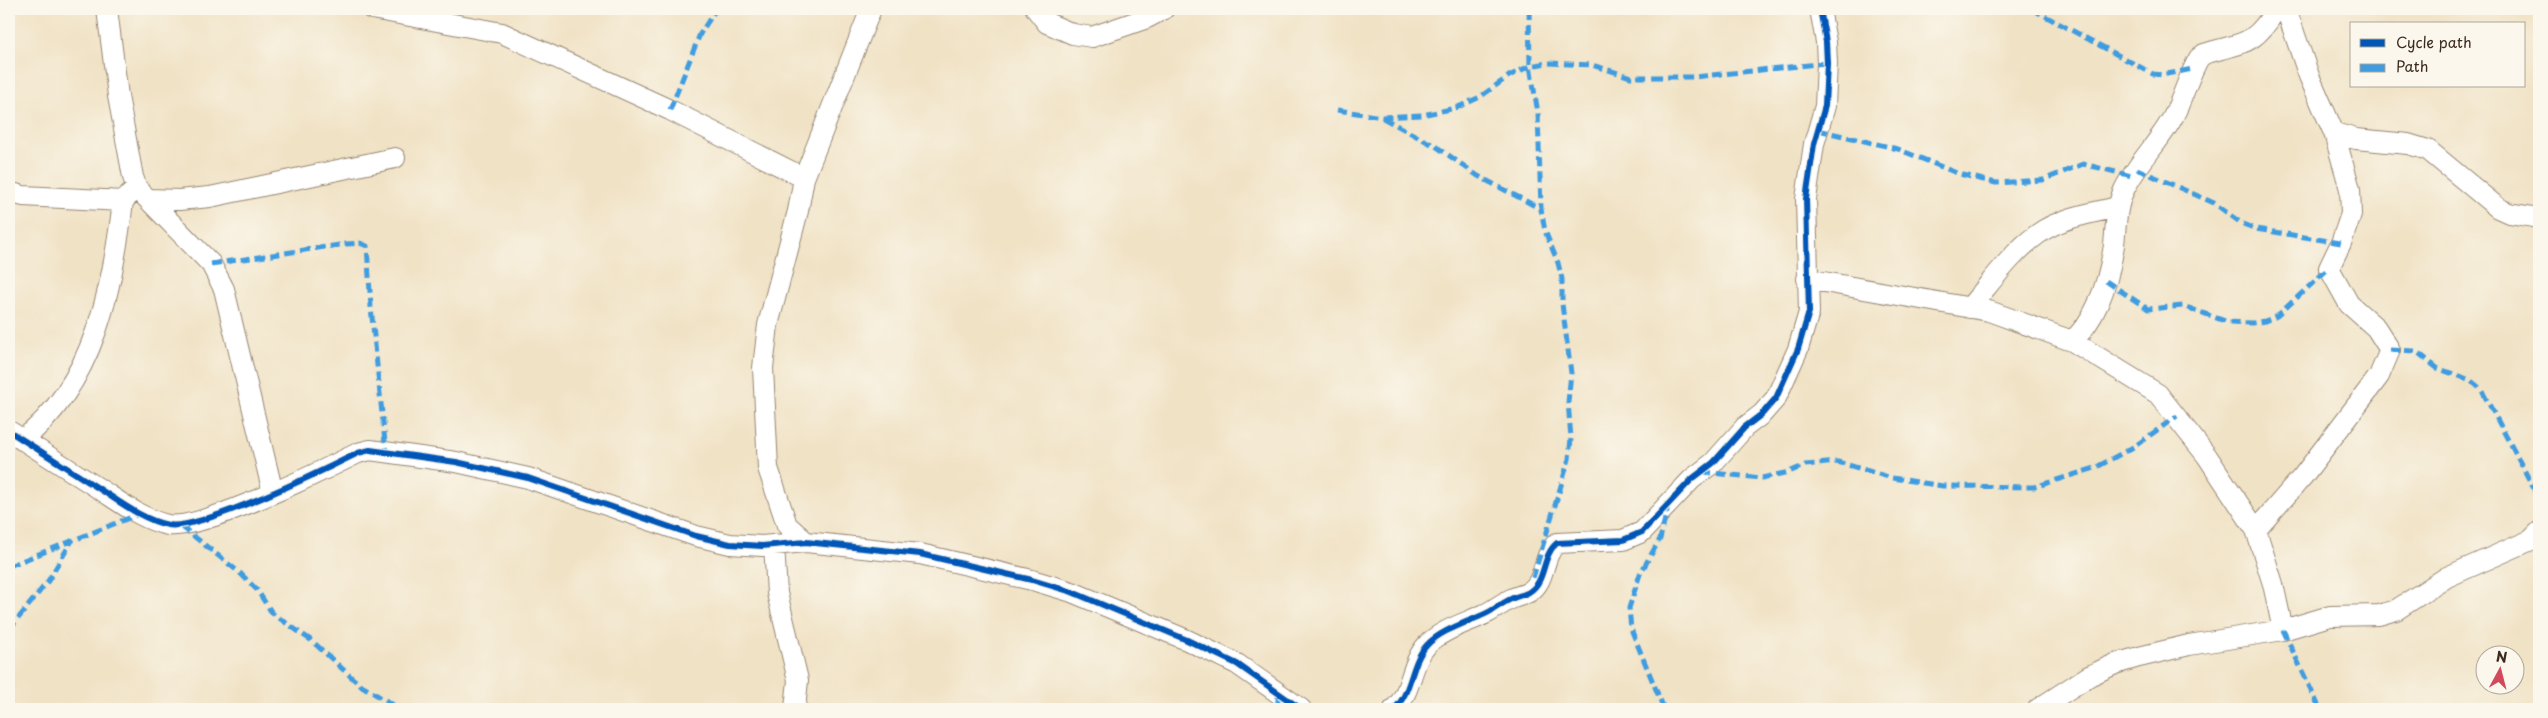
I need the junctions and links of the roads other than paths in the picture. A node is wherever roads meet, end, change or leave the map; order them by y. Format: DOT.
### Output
graph roads {
  1 [pos="107,9"];
  2 [pos="372,9"];
  3 [pos="870,9"];
  4 [pos="1036,9"];
  5 [pos="1164,9"];
  6 [pos="1820,9"];
  7 [pos="2276,9"];
  8 [pos="2286,9"];
  9 [pos="2334,134"];
  10 [pos="395,158"];
  11 [pos="804,178"];
  12 [pos="9,192"];
  13 [pos="136,196"];
  14 [pos="2118,207"];
  15 [pos="2539,218"];
  16 [pos="1808,279"];
  17 [pos="1969,308"];
  18 [pos="2072,341"];
  19 [pos="53,412"];
  20 [pos="15,436"];
  21 [pos="46,455"];
  22 [pos="273,493"];
  23 [pos="2256,530"];
  24 [pos="2539,532"];
  25 [pos="806,542"];
  26 [pos="774,545"];
  27 [pos="2283,630"];
  28 [pos="795,709"];
  29 [pos="1301,709"];
  30 [pos="1394,709"];
  31 [pos="2038,709"];
  1 -- 13 [label="street"];
  2 -- 11 [label="street"];
  3 -- 11 [label="street"];
  4 -- 5 [label="street"];
  6 -- 16 [label="street"];
  7 -- 14 [label="street"];
  8 -- 9 [label="street"];
  9 -- 15 [label="street"];
  9 -- 23 [label="street"];
  10 -- 13 [label="street"];
  11 -- 25 [label="street"];
  12 -- 13 [label="street"];
  13 -- 19 [label="street"];
  13 -- 22 [label="street"];
  14 -- 17 [label="street"];
  14 -- 18 [label="street"];
  16 -- 17 [label="street"];
  16 -- 30 [label="street"];
  17 -- 18 [label="street"];
  18 -- 23 [label="street"];
  19 -- 20 [label="street"];
  19 -- 21 [label="street"];
  20 -- 21 [label="street"];
  21 -- 22 [label="street"];
  22 -- 26 [label="street"];
  23 -- 27 [label="street"];
  24 -- 27 [label="street"];
  25 -- 26 [label="street"];
  25 -- 29 [label="street"];
  26 -- 28 [label="street"];
  27 -- 31 [label="street"];
}
